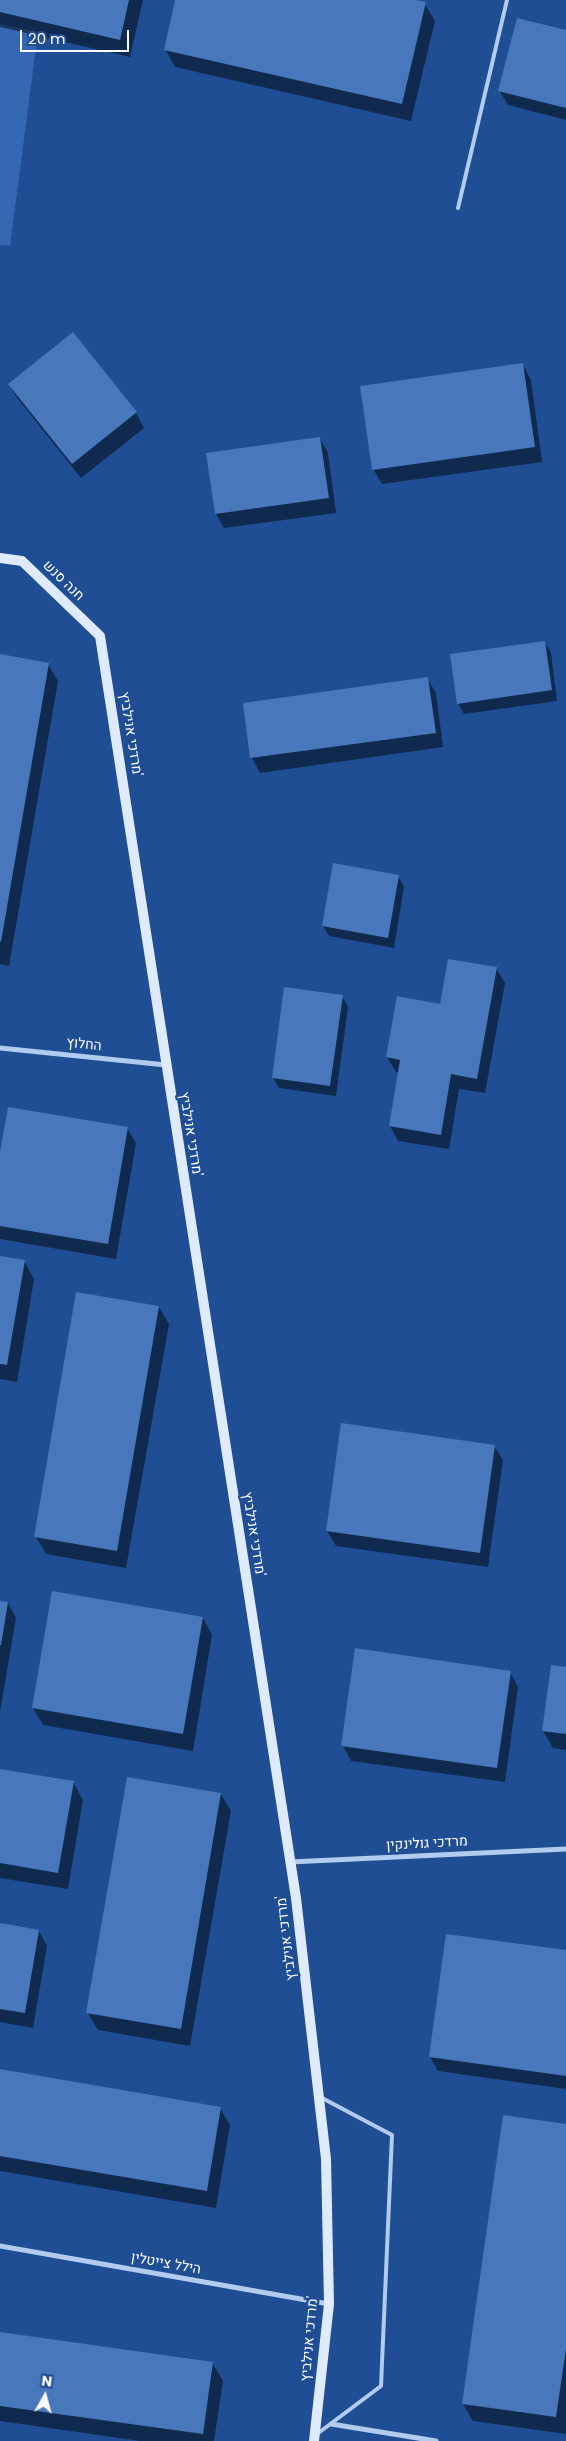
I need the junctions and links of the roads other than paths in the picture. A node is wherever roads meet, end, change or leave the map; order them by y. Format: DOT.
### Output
graph roads {
  1 [pos="507,0"];
  2 [pos="458,208"];
  3 [pos="0,558"];
  4 [pos="100,636"];
  5 [pos="0,1048"];
  6 [pos="166,1065"];
  7 [pos="566,1849"];
  8 [pos="290,1862"];
  9 [pos="318,2097"];
  10 [pos="0,2246"];
  11 [pos="328,2304"];
  12 [pos="331,2424"];
  13 [pos="315,2438"];
  14 [pos="436,2441"];
  1 -- 2 [label="lane"];
  3 -- 4 [label="street, חנה סנש"];
  4 -- 6 [label="street, מרדכי אנילביץ'"];
  5 -- 6 [label="street, החלוץ"];
  6 -- 8 [label="street, מרדכי אנילביץ'"];
  7 -- 8 [label="street, מרדכי גולינקין"];
  8 -- 9 [label="street, מרדכי אנילביץ'"];
  9 -- 11 [label="street, מרדכי אנילביץ'"];
  9 -- 12 [label="lane"];
  10 -- 11 [label="street, הילל צייטלין"];
  11 -- 13 [label="street, מרדכי אנילביץ'"];
  12 -- 13 [label="lane"];
  12 -- 14 [label="street"];
}
